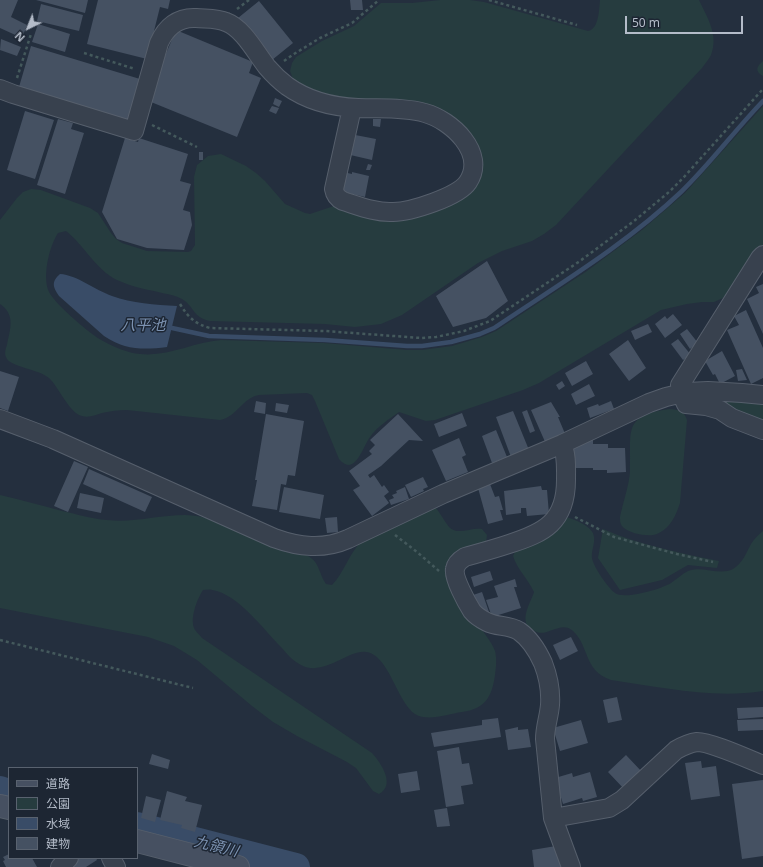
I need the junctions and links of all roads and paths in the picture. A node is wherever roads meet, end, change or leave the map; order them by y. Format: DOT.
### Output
graph roads {
  1 [pos="380,0"];
  2 [pos="489,0"];
  3 [pos="576,25"];
  4 [pos="31,34"];
  5 [pos="84,53"];
  6 [pos="272,72"];
  7 [pos="150,74"];
  8 [pos="763,89"];
  9 [pos="6,92"];
  10 [pos="352,108"];
  11 [pos="138,118"];
  12 [pos="197,147"];
  13 [pos="763,255"];
  14 [pos="180,304"];
  15 [pos="681,393"];
  16 [pos="763,396"];
  17 [pos="0,418"];
  18 [pos="763,430"];
  19 [pos="562,444"];
  20 [pos="560,509"];
  21 [pos="385,522"];
  22 [pos="713,562"];
  23 [pos="455,572"];
  24 [pos="0,640"];
  25 [pos="193,688"];
  26 [pos="763,765"];
  27 [pos="553,818"];
  28 [pos="138,841"];
  29 [pos="68,859"];
  30 [pos="60,867"];
  31 [pos="238,867"];
  32 [pos="571,867"];
  1 -- 6 [label="path"];
  2 -- 3 [label="path"];
  4 -- 9 [label="path"];
  5 -- 7 [label="path"];
  6 -- 7 [label="street"];
  6 -- 10 [label="street"];
  7 -- 11 [label="street"];
  8 -- 14 [label="path"];
  9 -- 11 [label="street"];
  10 -- 10 [label="street"];
  11 -- 12 [label="path"];
  13 -- 15 [label="street"];
  15 -- 16 [label="street"];
  15 -- 18 [label="street"];
  15 -- 19 [label="street"];
  17 -- 21 [label="street"];
  19 -- 20 [label="street"];
  19 -- 21 [label="street"];
  20 -- 22 [label="path"];
  20 -- 23 [label="street"];
  21 -- 23 [label="path"];
  23 -- 27 [label="street"];
  24 -- 25 [label="path"];
  26 -- 27 [label="street"];
  27 -- 32 [label="street"];
  28 -- 31 [label="main road"];
  29 -- 30 [label="street"];
}
